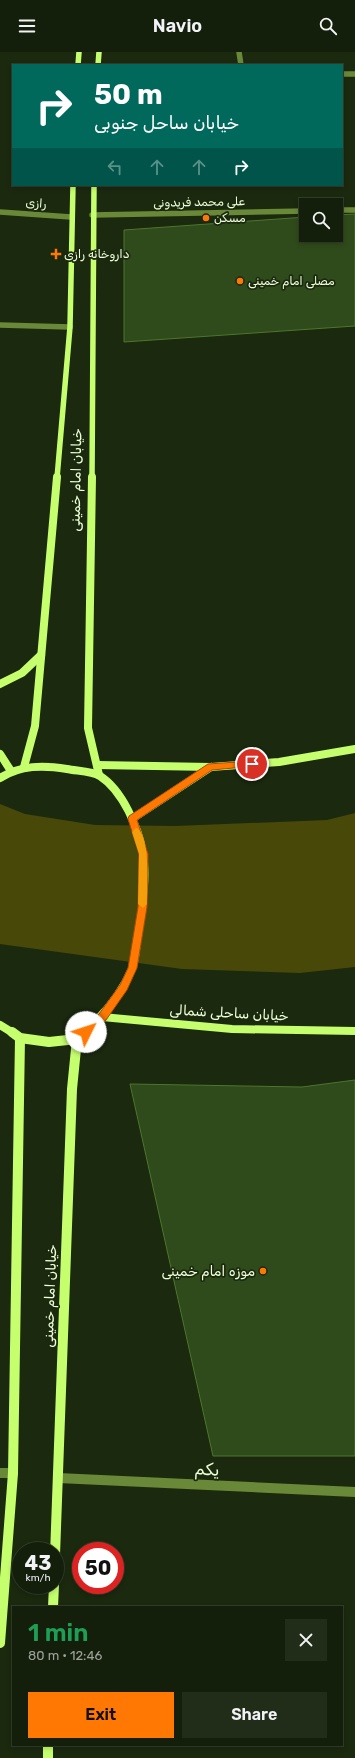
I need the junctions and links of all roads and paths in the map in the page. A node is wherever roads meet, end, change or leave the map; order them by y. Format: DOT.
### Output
graph roads {
  1 [pos="78,52"];
  2 [pos="99,52"];
  3 [pos="240,52"];
  4 [pos="78,64"];
  5 [pos="98,64"];
  6 [pos="241,64"];
  7 [pos="343,74"];
  8 [pos="355,74"];
  9 [pos="72,186"];
  10 [pos="94,186"];
  11 [pos="343,210"];
  12 [pos="355,210"];
  13 [pos="299,211"];
  14 [pos="0,212"];
  15 [pos="92,215"];
  16 [pos="71,217"];
  17 [pos="0,325"];
  18 [pos="70,327"];
  19 [pos="41,655"];
  20 [pos="0,684"];
  21 [pos="355,750"];
  22 [pos="0,754"];
  23 [pos="97,765"];
  24 [pos="24,767"];
  25 [pos="211,767"];
  26 [pos="11,771"];
  27 [pos="99,775"];
  28 [pos="0,778"];
  29 [pos="133,820"];
  30 [pos="102,1017"];
  31 [pos="0,1025"];
  32 [pos="355,1031"];
  33 [pos="20,1038"];
  34 [pos="77,1039"];
  35 [pos="13,1473"];
  36 [pos="0,1474"];
  37 [pos="58,1478"];
  38 [pos="355,1492"];
  39 [pos="56,1542"];
  40 [pos="54,1594"];
  41 [pos="53,1606"];
  42 [pos="0,1643"];
  43 [pos="48,1746"];
  44 [pos="48,1758"];
  1 -- 4 [label="main road"];
  2 -- 5 [label="main road"];
  3 -- 6 [label="street"];
  7 -- 8 [label="street"];
  9 -- 16 [label="main road, خیابان امام خمینی"];
  10 -- 15 [label="main road, خیابان امام خمینی"];
  11 -- 12 [label="street"];
  13 -- 15 [label="street, علی محمد فریدونی"];
  14 -- 16 [label="street, رازی"];
  15 -- 23 [label="main road, خیابان امام خمینی"];
  16 -- 18 [label="main road, خیابان امام خمینی"];
  17 -- 18 [label="street"];
  18 -- 19 [label="main road, خیابان امام خمینی"];
  19 -- 20 [label="main road"];
  19 -- 24 [label="main road, خیابان امام خمینی"];
  21 -- 25 [label="main road"];
  22 -- 26 [label="main road"];
  23 -- 25 [label="main road"];
  23 -- 27 [label="main road, خیابان امام خمینی"];
  24 -- 26 [label="main road"];
  24 -- 27 [label="main road"];
  25 -- 29 [label="main road"];
  26 -- 28 [label="main road"];
  27 -- 29 [label="main road"];
  29 -- 30 [label="main road"];
  30 -- 32 [label="main road, خیابان ساحلی شمالی"];
  30 -- 34 [label="main road"];
  31 -- 33 [label="main road"];
  33 -- 34 [label="main road"];
  33 -- 35 [label="main road"];
  34 -- 37 [label="main road, خیابان امام خمینی"];
  35 -- 36 [label="street"];
  35 -- 42 [label="main road"];
  37 -- 38 [label="street, یکم"];
  37 -- 39 [label="main road, خیابان امام خمینی"];
  40 -- 41 [label="main road"];
  43 -- 44 [label="main road"];
}
